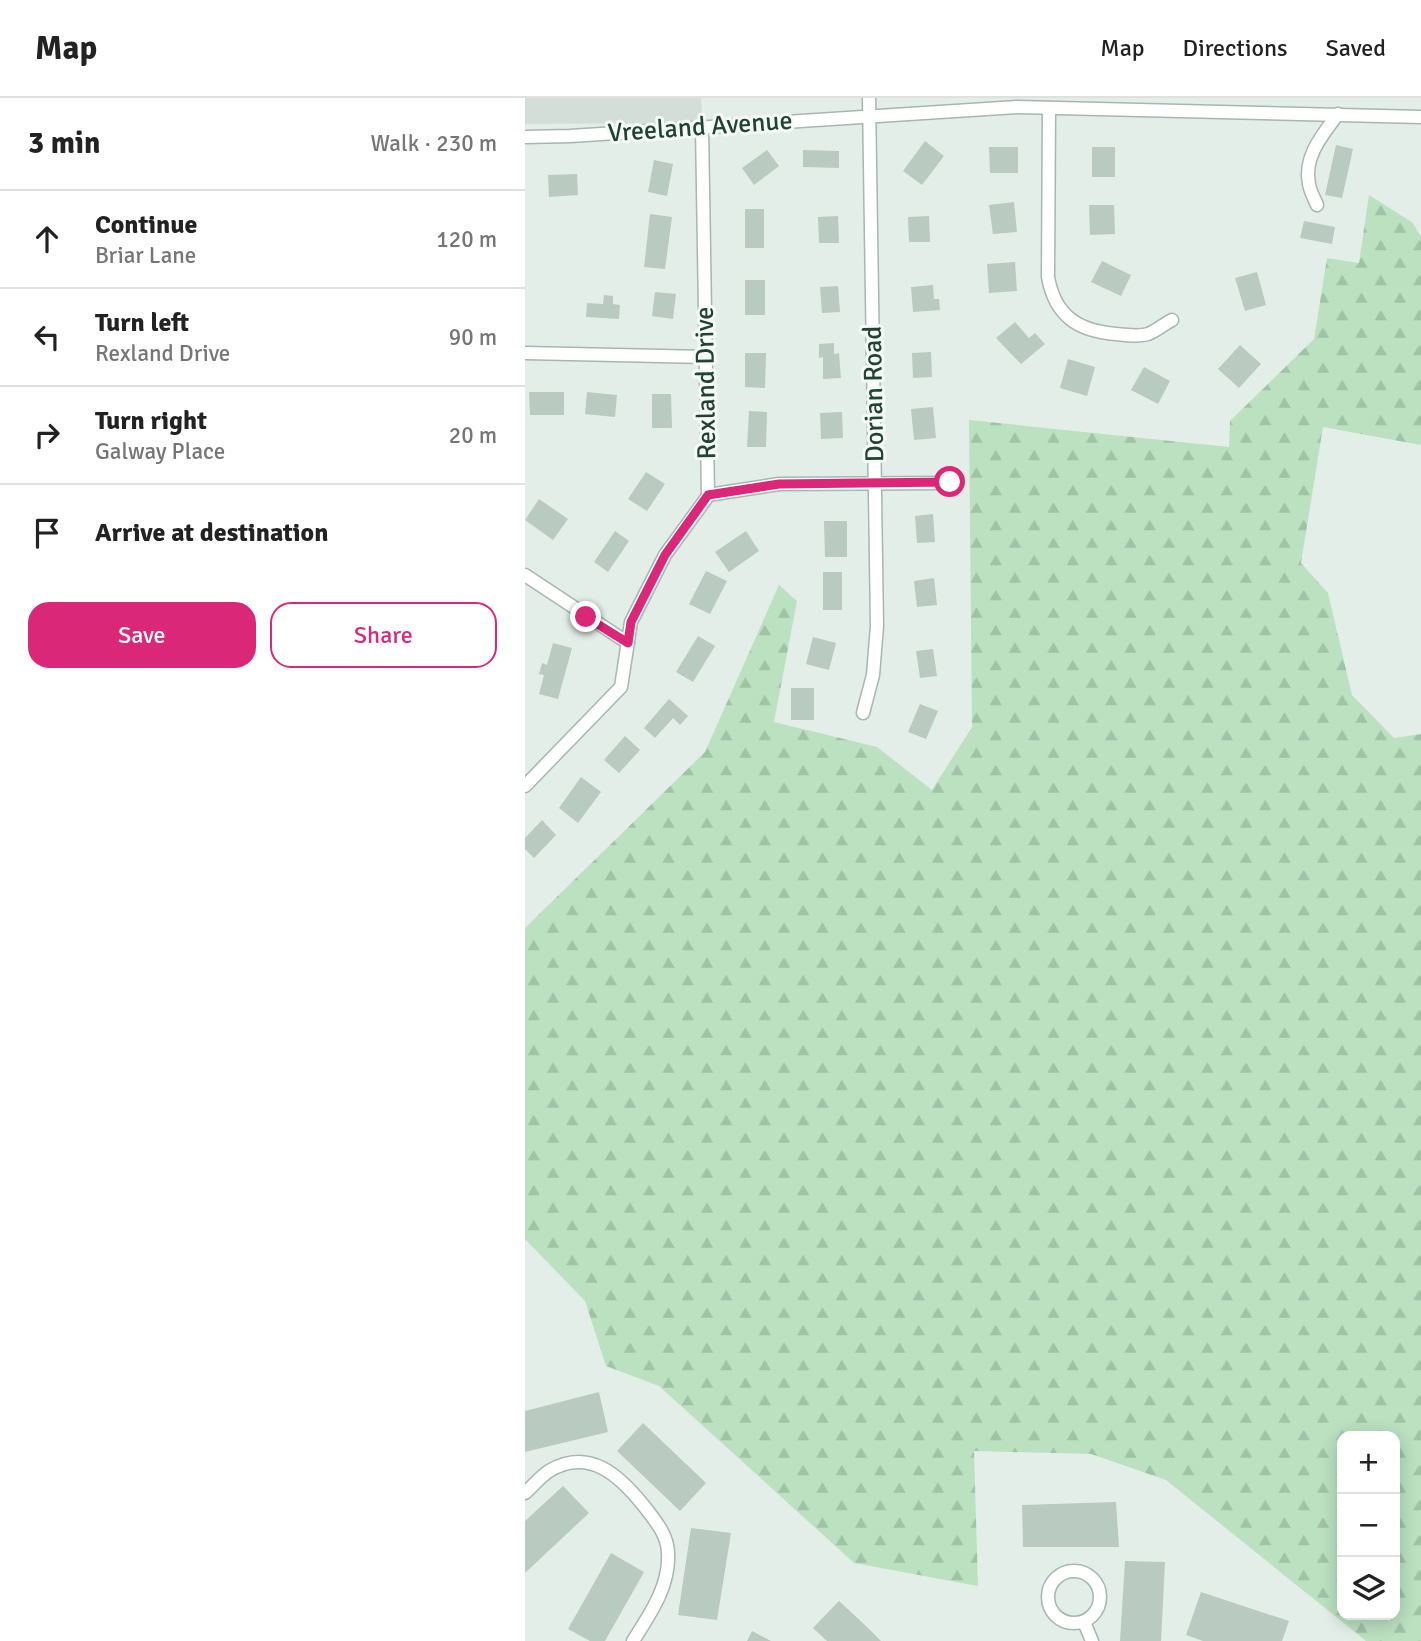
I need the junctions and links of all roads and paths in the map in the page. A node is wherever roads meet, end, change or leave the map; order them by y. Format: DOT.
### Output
graph roads {
  1 [pos="869,98"];
  2 [pos="1049,108"];
  3 [pos="1338,114"];
  4 [pos="870,116"];
  5 [pos="1421,117"];
  6 [pos="702,128"];
  7 [pos="525,137"];
  8 [pos="1317,205"];
  9 [pos="1172,320"];
  10 [pos="525,353"];
  11 [pos="706,357"];
  12 [pos="950,482"];
  13 [pos="875,483"];
  14 [pos="708,495"];
  15 [pos="525,575"];
  16 [pos="628,643"];
  17 [pos="863,713"];
  18 [pos="525,786"];
  19 [pos="525,1493"];
  20 [pos="1084,1622"];
  21 [pos="633,1641"];
  22 [pos="1092,1641"];
  1 -- 4 [label="street, Dorian Road"];
  2 -- 3 [label="street, Vreeland Avenue"];
  2 -- 4 [label="street, Vreeland Avenue"];
  2 -- 9 [label="street"];
  3 -- 5 [label="street, Vreeland Avenue"];
  3 -- 8 [label="street"];
  4 -- 6 [label="street, Vreeland Avenue"];
  4 -- 13 [label="street, Dorian Road"];
  6 -- 7 [label="street, Vreeland Avenue"];
  6 -- 11 [label="street, Rexland Drive"];
  10 -- 11 [label="street"];
  11 -- 14 [label="street, Rexland Drive"];
  12 -- 13 [label="street"];
  13 -- 14 [label="street"];
  13 -- 17 [label="street, Dorian Road"];
  14 -- 16 [label="street, Rexland Drive"];
  15 -- 16 [label="street"];
  16 -- 18 [label="street, Rexland Drive"];
  19 -- 21 [label="street"];
  20 -- 20 [label="street"];
  20 -- 22 [label="street"];
}
